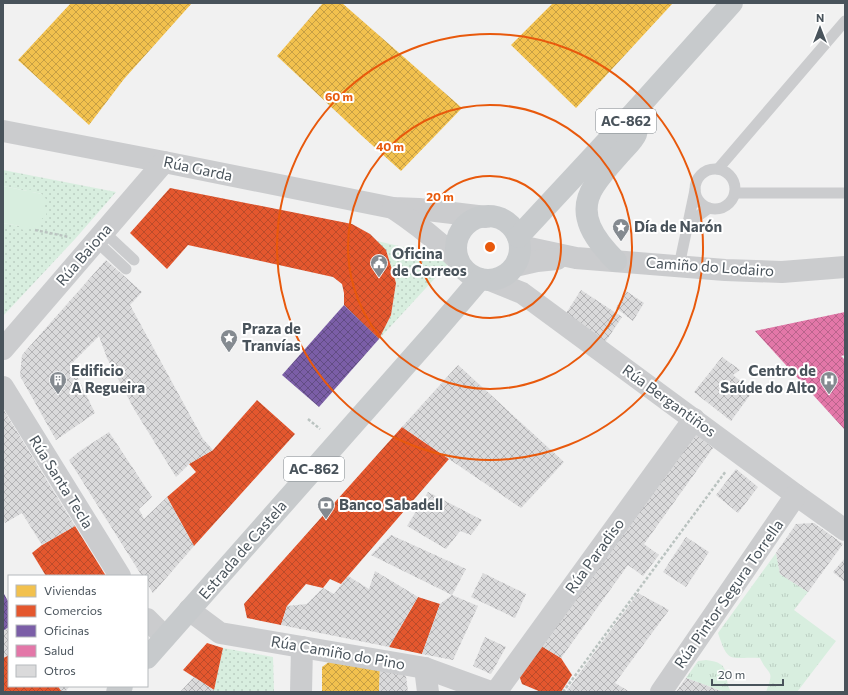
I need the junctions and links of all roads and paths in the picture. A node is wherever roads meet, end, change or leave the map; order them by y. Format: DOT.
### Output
graph roads {
  1 [pos="732,3"];
  2 [pos="845,20"];
  3 [pos="637,109"];
  4 [pos="3,131"];
  5 [pos="164,162"];
  6 [pos="718,169"];
  7 [pos="695,188"];
  8 [pos="735,193"];
  9 [pos="845,193"];
  10 [pos="393,208"];
  11 [pos="709,208"];
  12 [pos="486,217"];
  13 [pos="687,224"];
  14 [pos="35,230"];
  15 [pos="98,238"];
  16 [pos="518,250"];
  17 [pos="134,260"];
  18 [pos="458,260"];
  19 [pos="616,261"];
  20 [pos="680,266"];
  21 [pos="845,267"];
  22 [pos="126,269"];
  23 [pos="485,280"];
  24 [pos="3,349"];
  25 [pos="3,387"];
  26 [pos="694,419"];
  27 [pos="739,452"];
  28 [pos="796,496"];
  29 [pos="845,530"];
  30 [pos="119,575"];
  31 [pos="189,610"];
  32 [pos="148,620"];
  33 [pos="165,637"];
  34 [pos="302,647"];
  35 [pos="148,657"];
  36 [pos="425,668"];
  37 [pos="301,692"];
  38 [pos="428,692"];
  39 [pos="491,692"];
  40 [pos="496,692"];
  41 [pos="563,692"];
  42 [pos="661,692"];
  1 -- 3 [label="main road, AC-862"];
  2 -- 6 [label="lane"];
  3 -- 16 [label="main road, AC-862"];
  3 -- 19 [label="main road"];
  4 -- 5 [label="street, Rúa Garda"];
  5 -- 10 [label="street, Rúa Garda"];
  5 -- 15 [label="street, Rúa Baiona"];
  6 -- 7 [label="lane"];
  6 -- 8 [label="lane"];
  7 -- 11 [label="lane"];
  7 -- 13 [label="lane"];
  8 -- 9 [label="lane"];
  8 -- 11 [label="lane"];
  10 -- 12 [label="street, Rúa Garda"];
  10 -- 18 [label="street, Rúa Garda"];
  11 -- 13 [label="lane"];
  12 -- 16 [label="main road"];
  12 -- 18 [label="main road"];
  13 -- 20 [label="lane"];
  14 -- 15 [label="path"];
  15 -- 17 [label="lane"];
  15 -- 22 [label="lane"];
  15 -- 24 [label="street, Rúa Baiona"];
  16 -- 19 [label="street, Camiño do Lodairo"];
  16 -- 23 [label="main road"];
  18 -- 23 [label="main road"];
  19 -- 20 [label="street, Camiño do Lodairo"];
  20 -- 21 [label="street, Camiño do Lodairo"];
  23 -- 26 [label="street, Rúa Bergantiños"];
  23 -- 31 [label="main road, Estrada de Castela / AC-862"];
  25 -- 30 [label="street, Rúa Santa Tecla"];
  26 -- 27 [label="street, Rúa Bergantiños"];
  26 -- 40 [label="street, Rúa Paradiso"];
  27 -- 28 [label="street, Rúa Bergantiños"];
  27 -- 41 [label="path"];
  28 -- 29 [label="street, Rúa Bergantiños"];
  28 -- 42 [label="street, Rúa Pintor Segura Torrella"];
  31 -- 33 [label="main road, Estrada de Castela / AC-862"];
  31 -- 34 [label="street, Rúa Camiño do Pino"];
  32 -- 33 [label="street"];
  33 -- 35 [label="main road, Estrada de Castela / AC-862"];
  34 -- 36 [label="street, Rúa Camiño do Pino"];
  34 -- 37 [label="street"];
  36 -- 38 [label="street"];
  36 -- 39 [label="street, Rúa Camiño do Pino"];
}
